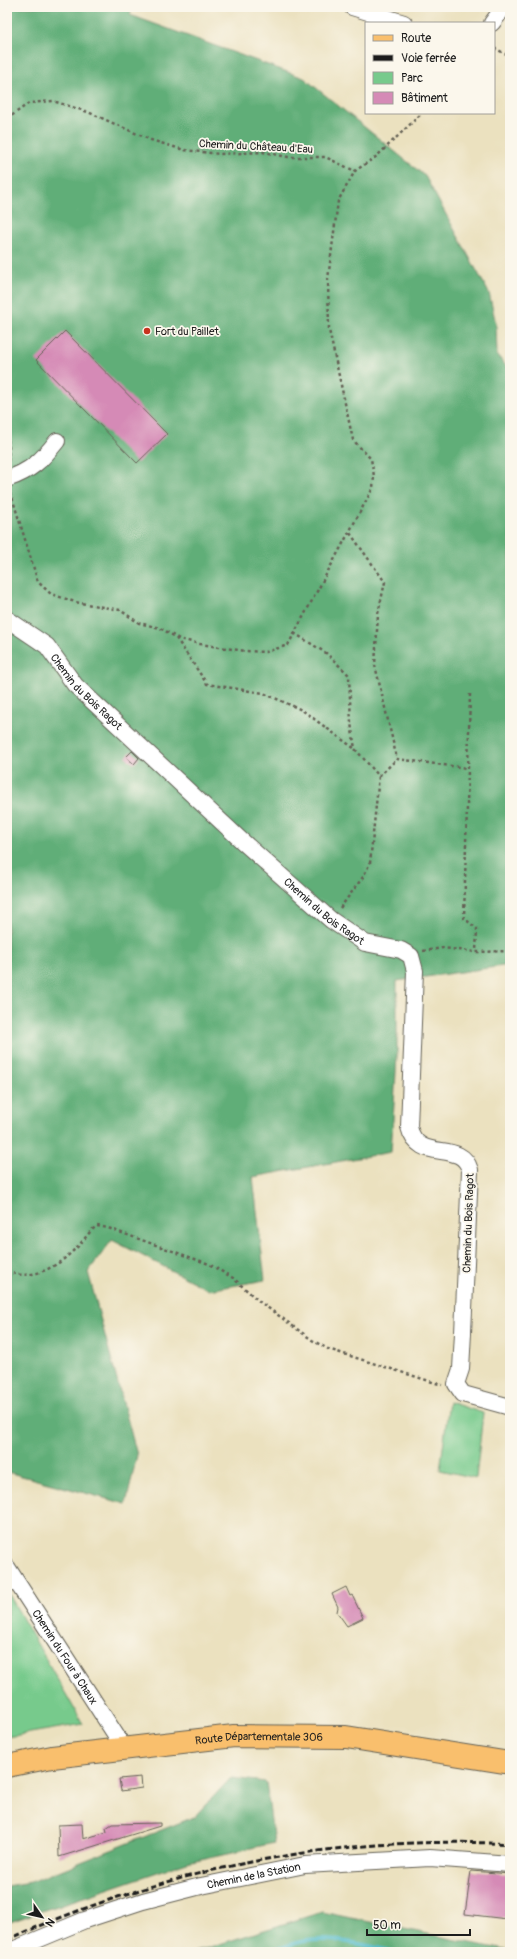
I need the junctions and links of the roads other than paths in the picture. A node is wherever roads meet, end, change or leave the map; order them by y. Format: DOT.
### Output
graph roads {
  1 [pos="352,7"];
  2 [pos="504,7"];
  3 [pos="401,22"];
  4 [pos="493,22"];
  5 [pos="57,441"];
  6 [pos="7,479"];
  7 [pos="7,619"];
  8 [pos="510,1407"];
  9 [pos="7,1567"];
  10 [pos="121,1749"];
  11 [pos="510,1763"];
  12 [pos="7,1766"];
  13 [pos="510,1775"];
  14 [pos="7,1780"];
  15 [pos="510,1864"];
  16 [pos="8,1952"];
  1 -- 3 [label="street"];
  2 -- 4 [label="street"];
  5 -- 6 [label="street"];
  7 -- 8 [label="street, Chemin du Bois Ragot"];
  9 -- 10 [label="street, Chemin du Four à Chaux"];
  10 -- 11 [label="main road, Route Départementale 306"];
  10 -- 12 [label="main road, Route Départementale 306"];
  13 -- 14 [label="main road, Route Départementale 306"];
  15 -- 16 [label="street, Chemin de la Station"];
}
